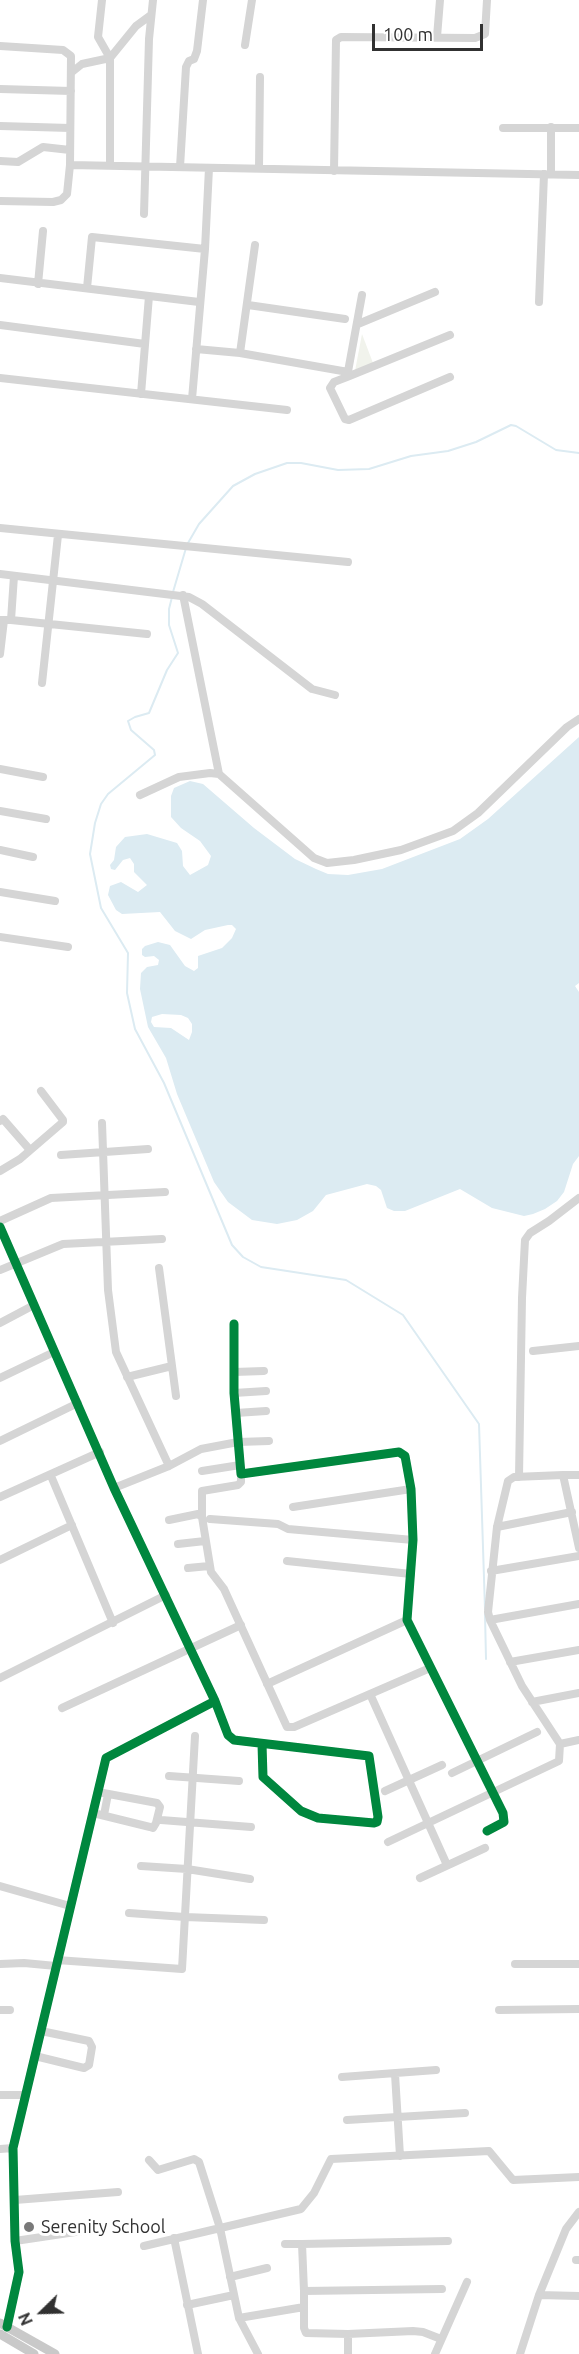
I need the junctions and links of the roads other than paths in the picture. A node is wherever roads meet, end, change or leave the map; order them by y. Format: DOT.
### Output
graph roads {
  1 [pos="102,0"];
  2 [pos="153,0"];
  3 [pos="203,0"];
  4 [pos="252,0"];
  5 [pos="440,0"];
  6 [pos="488,0"];
  7 [pos="151,15"];
  8 [pos="437,37"];
  9 [pos="245,45"];
  10 [pos="0,46"];
  11 [pos="110,58"];
  12 [pos="72,72"];
  13 [pos="260,77"];
  14 [pos="0,89"];
  15 [pos="71,91"];
  16 [pos="0,126"];
  17 [pos="550,127"];
  18 [pos="70,128"];
  19 [pos="503,128"];
  20 [pos="579,128"];
  21 [pos="70,150"];
  22 [pos="0,161"];
  23 [pos="70,165"];
  24 [pos="110,166"];
  25 [pos="144,167"];
  26 [pos="180,167"];
  27 [pos="209,168"];
  28 [pos="259,168"];
  29 [pos="334,171"];
  30 [pos="547,174"];
  31 [pos="579,175"];
  32 [pos="0,201"];
  33 [pos="144,214"];
  34 [pos="43,231"];
  35 [pos="255,244"];
  36 [pos="205,249"];
  37 [pos="0,278"];
  38 [pos="38,284"];
  39 [pos="87,288"];
  40 [pos="435,292"];
  41 [pos="362,295"];
  42 [pos="149,296"];
  43 [pos="199,302"];
  44 [pos="539,302"];
  45 [pos="248,306"];
  46 [pos="345,319"];
  47 [pos="358,324"];
  48 [pos="0,325"];
  49 [pos="450,335"];
  50 [pos="145,344"];
  51 [pos="196,349"];
  52 [pos="240,353"];
  53 [pos="348,374"];
  54 [pos="450,377"];
  55 [pos="0,378"];
  56 [pos="141,394"];
  57 [pos="192,399"];
  58 [pos="287,410"];
  59 [pos="0,528"];
  60 [pos="58,535"];
  61 [pos="348,562"];
  62 [pos="0,574"];
  63 [pos="14,576"];
  64 [pos="52,579"];
  65 [pos="183,595"];
  66 [pos="5,620"];
  67 [pos="47,624"];
  68 [pos="147,634"];
  69 [pos="0,654"];
  70 [pos="42,683"];
  71 [pos="335,695"];
  72 [pos="579,719"];
  73 [pos="0,769"];
  74 [pos="219,774"];
  75 [pos="43,777"];
  76 [pos="140,795"];
  77 [pos="0,811"];
  78 [pos="46,819"];
  79 [pos="0,850"];
  80 [pos="33,857"];
  81 [pos="0,892"];
  82 [pos="55,901"];
  83 [pos="0,937"];
  84 [pos="68,947"];
  85 [pos="40,1091"];
  86 [pos="1,1118"];
  87 [pos="102,1123"];
  88 [pos="148,1149"];
  89 [pos="30,1150"];
  90 [pos="104,1151"];
  91 [pos="61,1155"];
  92 [pos="0,1171"];
  93 [pos="165,1192"];
  94 [pos="105,1195"];
  95 [pos="579,1198"];
  96 [pos="0,1221"];
  97 [pos="0,1227"];
  98 [pos="162,1239"];
  99 [pos="108,1242"];
  100 [pos="16,1263"];
  101 [pos="159,1268"];
  102 [pos="0,1270"];
  103 [pos="34,1305"];
  104 [pos="0,1323"];
  105 [pos="234,1324"];
  106 [pos="579,1346"];
  107 [pos="532,1351"];
  108 [pos="54,1352"];
  109 [pos="172,1365"];
  110 [pos="264,1371"];
  111 [pos="234,1372"];
  112 [pos="127,1377"];
  113 [pos="0,1378"];
  114 [pos="266,1391"];
  115 [pos="234,1393"];
  116 [pos="176,1396"];
  117 [pos="78,1403"];
  118 [pos="266,1411"];
  119 [pos="236,1413"];
  120 [pos="0,1441"];
  121 [pos="238,1442"];
  122 [pos="269,1442"];
  123 [pos="100,1452"];
  124 [pos="240,1465"];
  125 [pos="169,1466"];
  126 [pos="202,1472"];
  127 [pos="241,1474"];
  128 [pos="579,1474"];
  129 [pos="563,1475"];
  130 [pos="51,1476"];
  131 [pos="519,1477"];
  132 [pos="114,1488"];
  133 [pos="411,1489"];
  134 [pos="0,1497"];
  135 [pos="293,1507"];
  136 [pos="573,1512"];
  137 [pos="206,1518"];
  138 [pos="169,1520"];
  139 [pos="72,1525"];
  140 [pos="497,1527"];
  141 [pos="413,1540"];
  142 [pos="206,1541"];
  143 [pos="178,1544"];
  144 [pos="579,1548"];
  145 [pos="579,1556"];
  146 [pos="0,1560"];
  147 [pos="287,1562"];
  148 [pos="209,1566"];
  149 [pos="188,1568"];
  150 [pos="492,1571"];
  151 [pos="411,1574"];
  152 [pos="166,1595"];
  153 [pos="579,1604"];
  154 [pos="407,1620"];
  155 [pos="490,1620"];
  156 [pos="112,1623"];
  157 [pos="241,1625"];
  158 [pos="190,1647"];
  159 [pos="579,1650"];
  160 [pos="510,1662"];
  161 [pos="430,1668"];
  162 [pos="0,1678"];
  163 [pos="267,1684"];
  164 [pos="579,1693"];
  165 [pos="370,1694"];
  166 [pos="215,1701"];
  167 [pos="532,1702"];
  168 [pos="62,1708"];
  169 [pos="537,1732"];
  170 [pos="195,1736"];
  171 [pos="579,1740"];
  172 [pos="262,1744"];
  173 [pos="560,1744"];
  174 [pos="477,1762"];
  175 [pos="442,1765"];
  176 [pos="452,1773"];
  177 [pos="169,1776"];
  178 [pos="192,1779"];
  179 [pos="409,1780"];
  180 [pos="238,1781"];
  181 [pos="385,1791"];
  182 [pos="98,1792"];
  183 [pos="493,1793"];
  184 [pos="108,1794"];
  185 [pos="95,1803"];
  186 [pos="106,1805"];
  187 [pos="93,1812"];
  188 [pos="104,1815"];
  189 [pos="161,1820"];
  190 [pos="189,1823"];
  191 [pos="428,1823"];
  192 [pos="251,1827"];
  193 [pos="487,1832"];
  194 [pos="388,1842"];
  195 [pos="485,1848"];
  196 [pos="447,1865"];
  197 [pos="141,1866"];
  198 [pos="187,1869"];
  199 [pos="420,1878"];
  200 [pos="250,1879"];
  201 [pos="0,1886"];
  202 [pos="70,1906"];
  203 [pos="129,1913"];
  204 [pos="185,1917"];
  205 [pos="264,1920"];
  206 [pos="56,1963"];
  207 [pos="0,1964"];
  208 [pos="515,1964"];
  209 [pos="579,1964"];
  210 [pos="579,2009"];
  211 [pos="0,2010"];
  212 [pos="10,2010"];
  213 [pos="500,2010"];
  214 [pos="41,2031"];
  215 [pos="35,2056"];
  216 [pos="436,2070"];
  217 [pos="395,2074"];
  218 [pos="342,2077"];
  219 [pos="0,2095"];
  220 [pos="26,2095"];
  221 [pos="465,2113"];
  222 [pos="398,2117"];
  223 [pos="347,2120"];
  224 [pos="14,2148"];
  225 [pos="0,2149"];
  226 [pos="400,2156"];
  227 [pos="149,2160"];
  228 [pos="579,2177"];
  229 [pos="118,2192"];
  230 [pos="15,2200"];
  231 [pos="579,2212"];
  232 [pos="219,2228"];
  233 [pos="82,2230"];
  234 [pos="174,2238"];
  235 [pos="15,2241"];
  236 [pos="448,2241"];
  237 [pos="285,2244"];
  238 [pos="302,2244"];
  239 [pos="144,2246"];
  240 [pos="267,2268"];
  241 [pos="230,2277"];
  242 [pos="467,2282"];
  243 [pos="442,2289"];
  244 [pos="304,2291"];
  245 [pos="234,2295"];
  246 [pos="538,2295"];
  247 [pos="579,2296"];
  248 [pos="187,2305"];
  249 [pos="304,2307"];
  250 [pos="239,2318"];
  251 [pos="2,2328"];
  252 [pos="348,2334"];
  253 [pos="441,2339"];
  254 [pos="33,2350"];
  255 [pos="55,2354"];
  256 [pos="198,2354"];
  257 [pos="258,2354"];
  258 [pos="348,2354"];
  259 [pos="435,2354"];
  260 [pos="520,2354"];
  1 -- 11 [label="street"];
  2 -- 7 [label="street"];
  3 -- 26 [label="street"];
  4 -- 9 [label="street"];
  5 -- 8 [label="street"];
  6 -- 8 [label="street"];
  7 -- 11 [label="street"];
  7 -- 25 [label="street"];
  8 -- 29 [label="street"];
  10 -- 12 [label="street"];
  11 -- 12 [label="street"];
  11 -- 24 [label="street"];
  12 -- 15 [label="street"];
  13 -- 28 [label="street"];
  14 -- 15 [label="street"];
  15 -- 18 [label="street"];
  16 -- 18 [label="street"];
  17 -- 19 [label="street"];
  17 -- 20 [label="street"];
  17 -- 30 [label="street"];
  18 -- 21 [label="street"];
  21 -- 22 [label="street"];
  21 -- 23 [label="street"];
  23 -- 24 [label="street"];
  23 -- 32 [label="street"];
  24 -- 25 [label="street"];
  25 -- 26 [label="street"];
  25 -- 33 [label="street"];
  26 -- 27 [label="street"];
  27 -- 28 [label="street"];
  27 -- 36 [label="street"];
  28 -- 29 [label="street"];
  29 -- 30 [label="street"];
  30 -- 31 [label="street"];
  30 -- 44 [label="street"];
  34 -- 38 [label="street"];
  35 -- 45 [label="street"];
  36 -- 39 [label="street"];
  36 -- 43 [label="street"];
  37 -- 38 [label="street"];
  38 -- 39 [label="street"];
  39 -- 42 [label="street"];
  40 -- 47 [label="street"];
  41 -- 47 [label="street"];
  42 -- 43 [label="street"];
  42 -- 50 [label="street"];
  43 -- 51 [label="street"];
  45 -- 46 [label="street"];
  45 -- 52 [label="street"];
  47 -- 53 [label="street"];
  48 -- 50 [label="street"];
  49 -- 53 [label="street"];
  50 -- 56 [label="street"];
  51 -- 52 [label="street"];
  51 -- 57 [label="street"];
  52 -- 53 [label="street"];
  53 -- 54 [label="street"];
  55 -- 56 [label="street"];
  56 -- 57 [label="street"];
  57 -- 58 [label="street"];
  59 -- 60 [label="street"];
  60 -- 61 [label="street"];
  60 -- 64 [label="street"];
  62 -- 63 [label="street"];
  63 -- 64 [label="street"];
  63 -- 66 [label="street"];
  64 -- 65 [label="street"];
  64 -- 67 [label="street"];
  65 -- 71 [label="street"];
  65 -- 74 [label="street"];
  66 -- 67 [label="street"];
  66 -- 69 [label="street"];
  67 -- 68 [label="street"];
  67 -- 70 [label="street"];
  72 -- 74 [label="street"];
  73 -- 75 [label="street"];
  74 -- 76 [label="street"];
  77 -- 78 [label="street"];
  79 -- 80 [label="street"];
  81 -- 82 [label="street"];
  83 -- 84 [label="street"];
  85 -- 89 [label="street"];
  86 -- 89 [label="street"];
  87 -- 90 [label="street"];
  88 -- 90 [label="street"];
  89 -- 92 [label="street"];
  90 -- 91 [label="street"];
  90 -- 94 [label="street"];
  93 -- 94 [label="street"];
  94 -- 96 [label="street"];
  94 -- 99 [label="street"];
  95 -- 131 [label="street"];
  97 -- 100 [label="street"];
  98 -- 99 [label="street"];
  99 -- 100 [label="street"];
  99 -- 112 [label="street"];
  100 -- 102 [label="street"];
  100 -- 103 [label="street"];
  101 -- 109 [label="street"];
  103 -- 104 [label="street"];
  103 -- 108 [label="street"];
  105 -- 111 [label="street"];
  106 -- 107 [label="street"];
  108 -- 113 [label="street"];
  108 -- 117 [label="street"];
  109 -- 112 [label="street"];
  109 -- 116 [label="street"];
  110 -- 111 [label="street"];
  111 -- 115 [label="street"];
  112 -- 125 [label="street"];
  114 -- 115 [label="street"];
  115 -- 119 [label="street"];
  117 -- 120 [label="street"];
  117 -- 123 [label="street"];
  118 -- 119 [label="street"];
  119 -- 121 [label="street"];
  121 -- 122 [label="street"];
  121 -- 124 [label="street"];
  121 -- 125 [label="street"];
  123 -- 130 [label="street"];
  123 -- 132 [label="street"];
  124 -- 126 [label="street"];
  124 -- 127 [label="street"];
  125 -- 132 [label="street"];
  127 -- 133 [label="street"];
  127 -- 137 [label="street"];
  128 -- 129 [label="street"];
  129 -- 131 [label="street"];
  129 -- 136 [label="street"];
  130 -- 134 [label="street"];
  130 -- 139 [label="street"];
  131 -- 140 [label="street"];
  132 -- 152 [label="street"];
  133 -- 135 [label="street"];
  133 -- 141 [label="street"];
  136 -- 140 [label="street"];
  136 -- 144 [label="street"];
  137 -- 138 [label="street"];
  137 -- 141 [label="street"];
  137 -- 142 [label="street"];
  139 -- 146 [label="street"];
  139 -- 156 [label="street"];
  140 -- 150 [label="street"];
  141 -- 151 [label="street"];
  142 -- 143 [label="street"];
  142 -- 148 [label="street"];
  145 -- 150 [label="street"];
  147 -- 151 [label="street"];
  148 -- 149 [label="street"];
  148 -- 157 [label="street"];
  150 -- 155 [label="street"];
  151 -- 154 [label="street"];
  152 -- 156 [label="street"];
  152 -- 158 [label="street"];
  153 -- 155 [label="street"];
  154 -- 161 [label="street"];
  154 -- 163 [label="street"];
  155 -- 160 [label="street"];
  156 -- 162 [label="street"];
  157 -- 158 [label="street"];
  157 -- 163 [label="street"];
  158 -- 166 [label="street"];
  158 -- 168 [label="street"];
  159 -- 160 [label="street"];
  160 -- 167 [label="street"];
  161 -- 165 [label="street"];
  161 -- 174 [label="street"];
  163 -- 165 [label="street"];
  164 -- 167 [label="street"];
  165 -- 179 [label="street"];
  166 -- 172 [label="street"];
  166 -- 182 [label="street"];
  167 -- 173 [label="street"];
  169 -- 174 [label="street"];
  170 -- 178 [label="street"];
  171 -- 173 [label="street"];
  172 -- 172 [label="street"];
  173 -- 183 [label="street"];
  174 -- 176 [label="street"];
  174 -- 183 [label="street"];
  175 -- 179 [label="street"];
  177 -- 178 [label="street"];
  178 -- 180 [label="street"];
  178 -- 190 [label="street"];
  179 -- 181 [label="street"];
  179 -- 191 [label="street"];
  182 -- 184 [label="street"];
  182 -- 185 [label="street"];
  183 -- 191 [label="street"];
  183 -- 193 [label="street"];
  184 -- 186 [label="street"];
  184 -- 188 [label="street"];
  185 -- 186 [label="street"];
  185 -- 187 [label="street"];
  186 -- 188 [label="street"];
  187 -- 188 [label="street"];
  187 -- 202 [label="street"];
  189 -- 190 [label="street"];
  190 -- 192 [label="street"];
  190 -- 198 [label="street"];
  191 -- 194 [label="street"];
  191 -- 196 [label="street"];
  195 -- 196 [label="street"];
  196 -- 199 [label="street"];
  197 -- 198 [label="street"];
  198 -- 200 [label="street"];
  198 -- 204 [label="street"];
  201 -- 202 [label="street"];
  202 -- 206 [label="street"];
  203 -- 204 [label="street"];
  204 -- 205 [label="street"];
  204 -- 206 [label="street"];
  206 -- 207 [label="street"];
  206 -- 214 [label="street"];
  208 -- 209 [label="street"];
  210 -- 213 [label="street"];
  211 -- 212 [label="street"];
  214 -- 215 [label="street"];
  214 -- 215 [label="street"];
  215 -- 220 [label="street"];
  216 -- 217 [label="street"];
  217 -- 218 [label="street"];
  217 -- 222 [label="street"];
  219 -- 220 [label="street"];
  220 -- 224 [label="street"];
  221 -- 222 [label="street"];
  222 -- 223 [label="street"];
  222 -- 226 [label="street"];
  224 -- 225 [label="street"];
  224 -- 230 [label="street"];
  226 -- 228 [label="street"];
  226 -- 232 [label="street"];
  227 -- 232 [label="street"];
  229 -- 230 [label="street"];
  230 -- 235 [label="street"];
  231 -- 246 [label="street"];
  232 -- 234 [label="street"];
  232 -- 241 [label="street"];
  233 -- 235 [label="street"];
  234 -- 239 [label="street"];
  234 -- 248 [label="street"];
  235 -- 251 [label="street"];
  236 -- 238 [label="street"];
  237 -- 238 [label="street"];
  238 -- 244 [label="street"];
  240 -- 241 [label="street"];
  241 -- 245 [label="street"];
  242 -- 253 [label="street"];
  243 -- 244 [label="street"];
  244 -- 249 [label="street"];
  245 -- 248 [label="street"];
  245 -- 250 [label="street"];
  246 -- 247 [label="street"];
  246 -- 260 [label="street"];
  248 -- 256 [label="street"];
  249 -- 250 [label="street"];
  249 -- 252 [label="street"];
  250 -- 257 [label="street"];
  251 -- 254 [label="main road"];
  252 -- 253 [label="street"];
  252 -- 258 [label="street"];
  253 -- 259 [label="street"];
  254 -- 255 [label="main road"];
}
